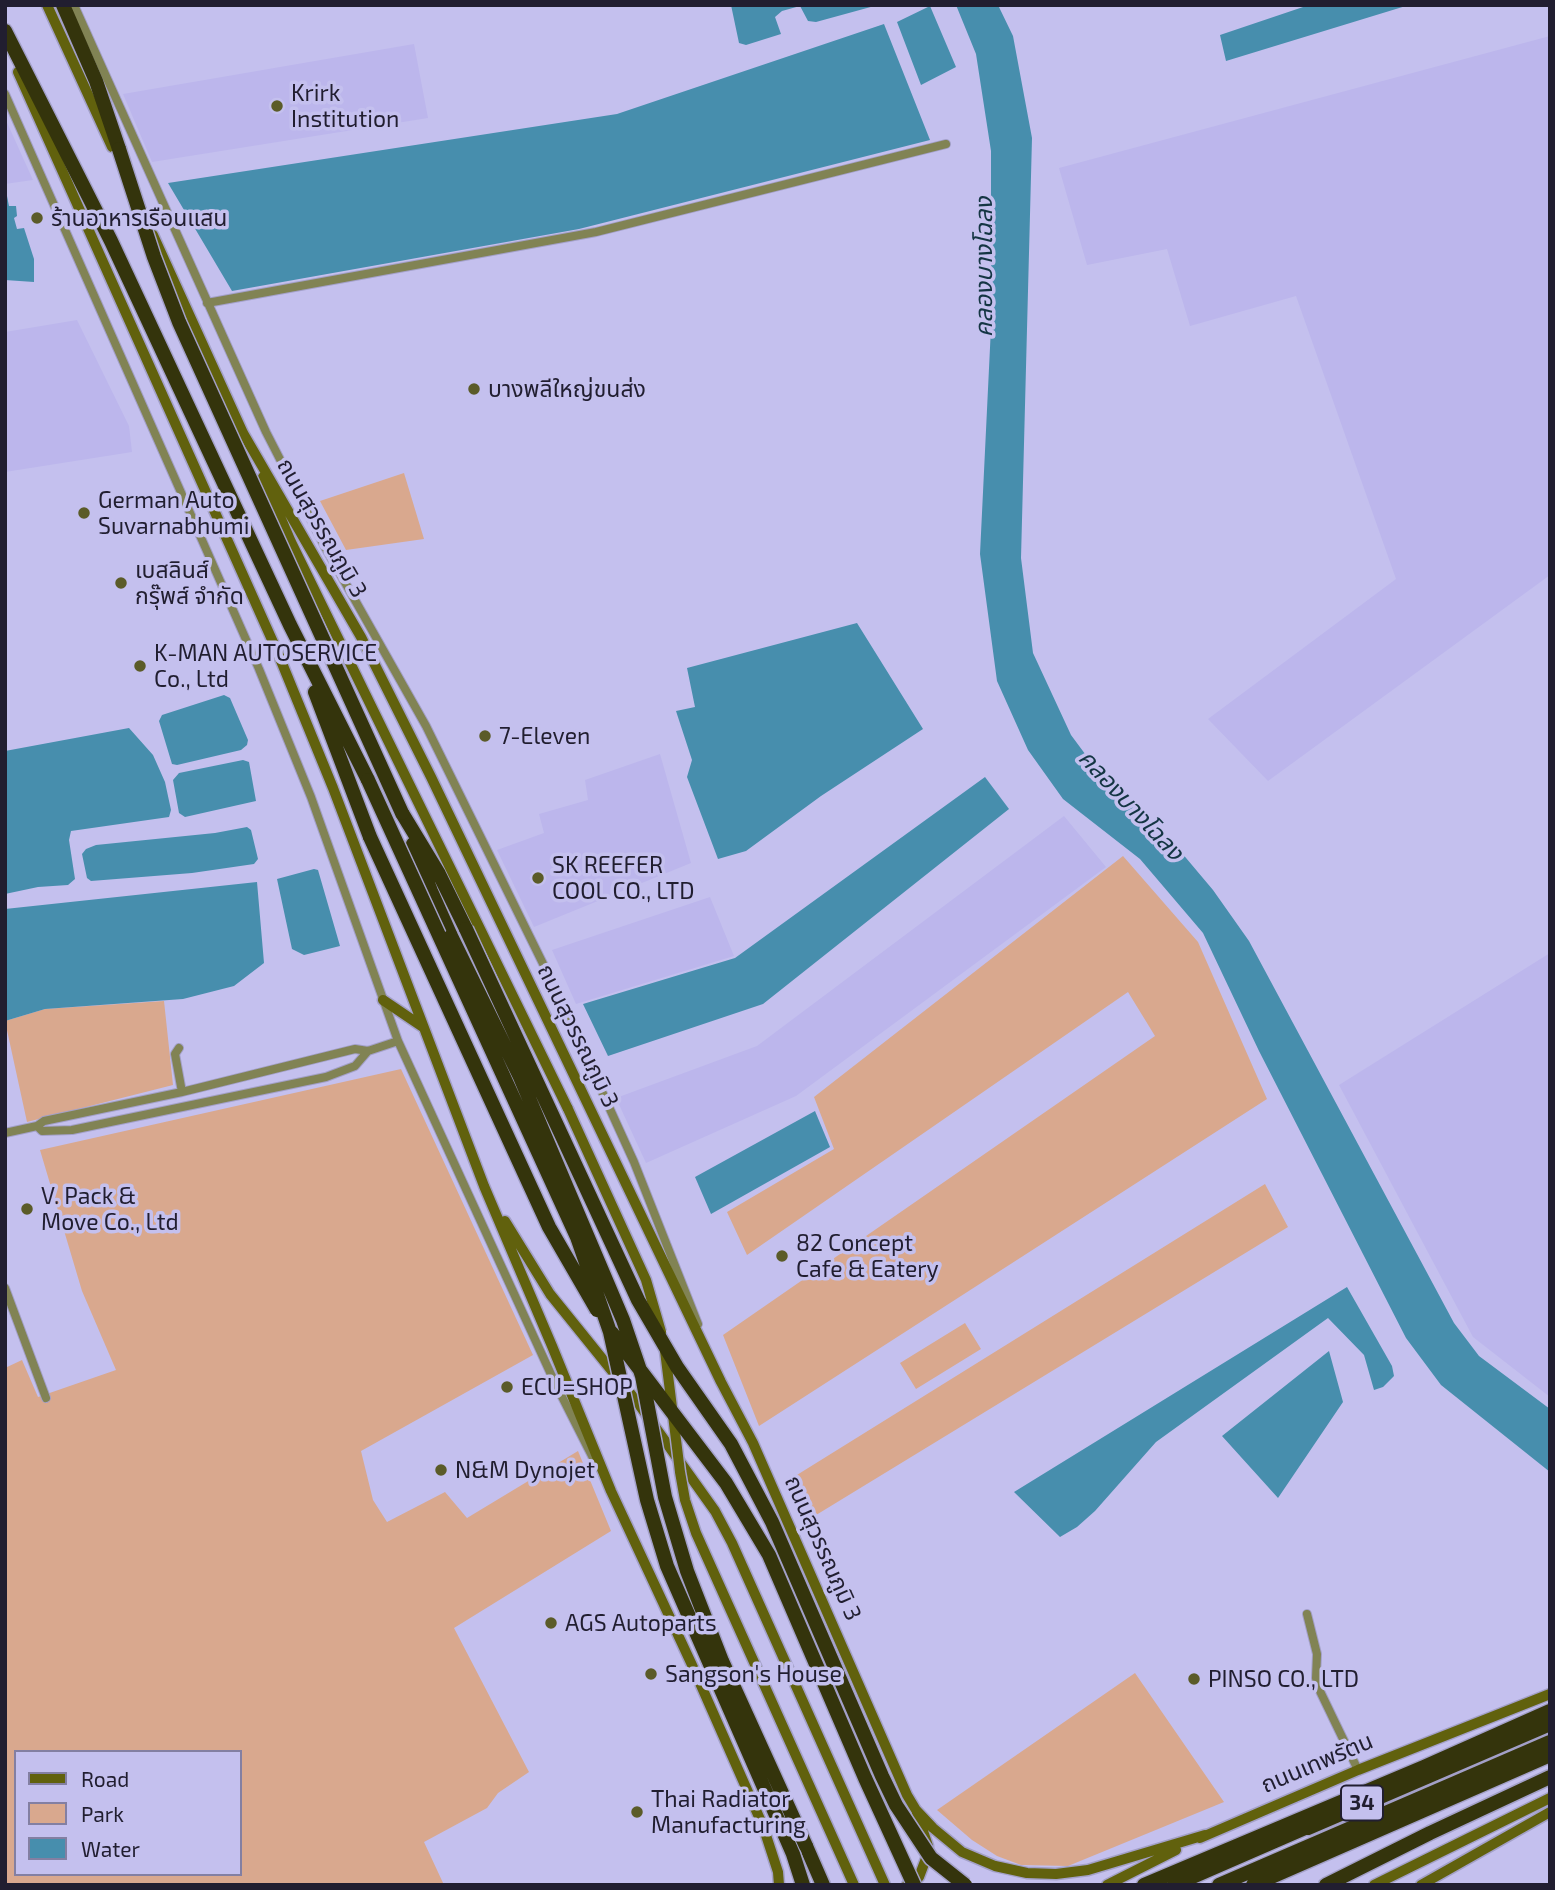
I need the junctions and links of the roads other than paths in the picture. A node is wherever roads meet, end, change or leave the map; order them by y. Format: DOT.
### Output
graph roads {
  1 [pos="47,5"];
  2 [pos="63,5"];
  3 [pos="74,5"];
  4 [pos="5,31"];
  5 [pos="5,43"];
  6 [pos="5,94"];
  7 [pos="946,144"];
  8 [pos="207,303"];
  9 [pos="243,433"];
  10 [pos="290,625"];
  11 [pos="402,813"];
  12 [pos="383,1000"];
  13 [pos="423,1027"];
  14 [pos="398,1041"];
  15 [pos="179,1048"];
  16 [pos="368,1051"];
  17 [pos="182,1091"];
  18 [pos="37,1126"];
  19 [pos="5,1133"];
  20 [pos="484,1186"];
  21 [pos="5,1288"];
  22 [pos="721,1382"];
  23 [pos="46,1398"];
  24 [pos="611,1491"];
  25 [pos="1307,1614"];
  26 [pos="1550,1695"];
  27 [pos="1550,1711"];
  28 [pos="1550,1722"];
  29 [pos="1550,1742"];
  30 [pos="1550,1755"];
  31 [pos="1358,1770"];
  32 [pos="1550,1777"];
  33 [pos="1550,1798"];
  34 [pos="916,1811"];
  35 [pos="1550,1812"];
  36 [pos="1205,1835"];
  37 [pos="778,1872"];
  38 [pos="779,1885"];
  39 [pos="786,1885"];
  40 [pos="803,1885"];
  41 [pos="823,1885"];
  42 [pos="854,1885"];
  43 [pos="885,1885"];
  44 [pos="907,1885"];
  45 [pos="914,1885"];
  46 [pos="965,1885"];
  47 [pos="1107,1885"];
  48 [pos="1144,1885"];
  49 [pos="1174,1885"];
  50 [pos="1219,1885"];
  51 [pos="1253,1885"];
  52 [pos="1326,1885"];
  53 [pos="1374,1885"];
  54 [pos="1421,1885"];
  1 -- 9 [label="main road, ถนนสุวรรณภูมิ 3"];
  2 -- 11 [label="highway, bridge"];
  3 -- 8 [label="street"];
  4 -- 10 [label="highway"];
  5 -- 13 [label="main road"];
  6 -- 12 [label="street"];
  7 -- 8 [label="street"];
  8 -- 22 [label="street"];
  9 -- 22 [label="main road, ถนนสุวรรณภูมิ 3"];
  9 -- 42 [label="main road, bridge"];
  10 -- 40 [label="highway, bridge"];
  10 -- 45 [label="highway, bridge"];
  11 -- 41 [label="highway, bridge"];
  11 -- 46 [label="highway, bridge"];
  12 -- 13 [label="main road"];
  12 -- 14 [label="street"];
  13 -- 20 [label="main road"];
  14 -- 16 [label="street"];
  14 -- 24 [label="street"];
  15 -- 17 [label="street"];
  16 -- 17 [label="street"];
  16 -- 18 [label="street"];
  17 -- 18 [label="street"];
  18 -- 19 [label="street"];
  20 -- 24 [label="main road"];
  20 -- 43 [label="main road"];
  21 -- 23 [label="street"];
  22 -- 34 [label="main road, ถนนสุวรรณภูมิ 3"];
  24 -- 37 [label="main road"];
  25 -- 31 [label="street"];
  26 -- 31 [label="main road, ถนนเทพรัตน / 34"];
  27 -- 48 [label="highway"];
  28 -- 49 [label="highway, 34"];
  29 -- 50 [label="highway"];
  30 -- 51 [label="highway, 34"];
  31 -- 36 [label="main road, ถนนเทพรัตน / 34"];
  32 -- 52 [label="highway"];
  33 -- 53 [label="main road"];
  34 -- 36 [label="main road, ถนนสุวรรณภูมิ 3"];
  34 -- 44 [label="main road"];
  35 -- 54 [label="main road"];
  36 -- 47 [label="main road, ถนนเทพรัตน / 34"];
  37 -- 38 [label="main road"];
  37 -- 39 [label="main road"];
}
